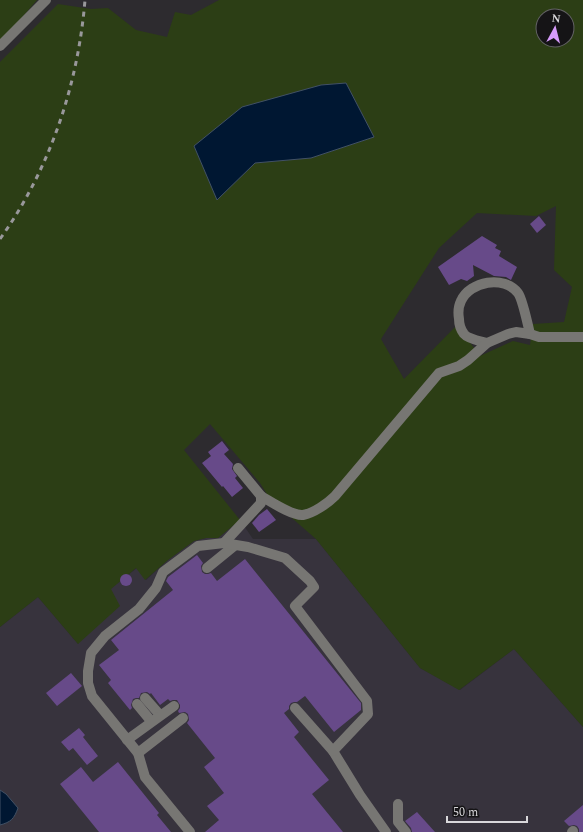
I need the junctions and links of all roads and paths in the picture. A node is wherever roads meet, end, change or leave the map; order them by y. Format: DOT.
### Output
graph roads {
  1 [pos="46,0"];
  2 [pos="0,46"];
  3 [pos="530,334"];
  4 [pos="583,337"];
  5 [pos="487,343"];
  6 [pos="238,468"];
  7 [pos="261,496"];
  8 [pos="229,544"];
  9 [pos="207,568"];
  10 [pos="174,706"];
  11 [pos="295,708"];
  12 [pos="160,715"];
  13 [pos="183,718"];
  14 [pos="151,721"];
  15 [pos="127,740"];
  16 [pos="333,751"];
  17 [pos="138,753"];
  18 [pos="398,804"];
  19 [pos="190,832"];
  20 [pos="386,832"];
  21 [pos="406,832"];
  1 -- 2 [label="street"];
  3 -- 4 [label="street"];
  3 -- 5 [label="street"];
  3 -- 5 [label="street"];
  5 -- 7 [label="street"];
  6 -- 7 [label="street"];
  7 -- 8 [label="street"];
  8 -- 9 [label="street"];
  8 -- 15 [label="street"];
  8 -- 16 [label="street"];
  10 -- 12 [label="street"];
  11 -- 16 [label="street"];
  12 -- 14 [label="street"];
  12 -- 14 [label="street"];
  13 -- 17 [label="street"];
  14 -- 15 [label="street"];
  15 -- 17 [label="street"];
  16 -- 20 [label="street"];
  17 -- 19 [label="street"];
  18 -- 21 [label="street"];
}
